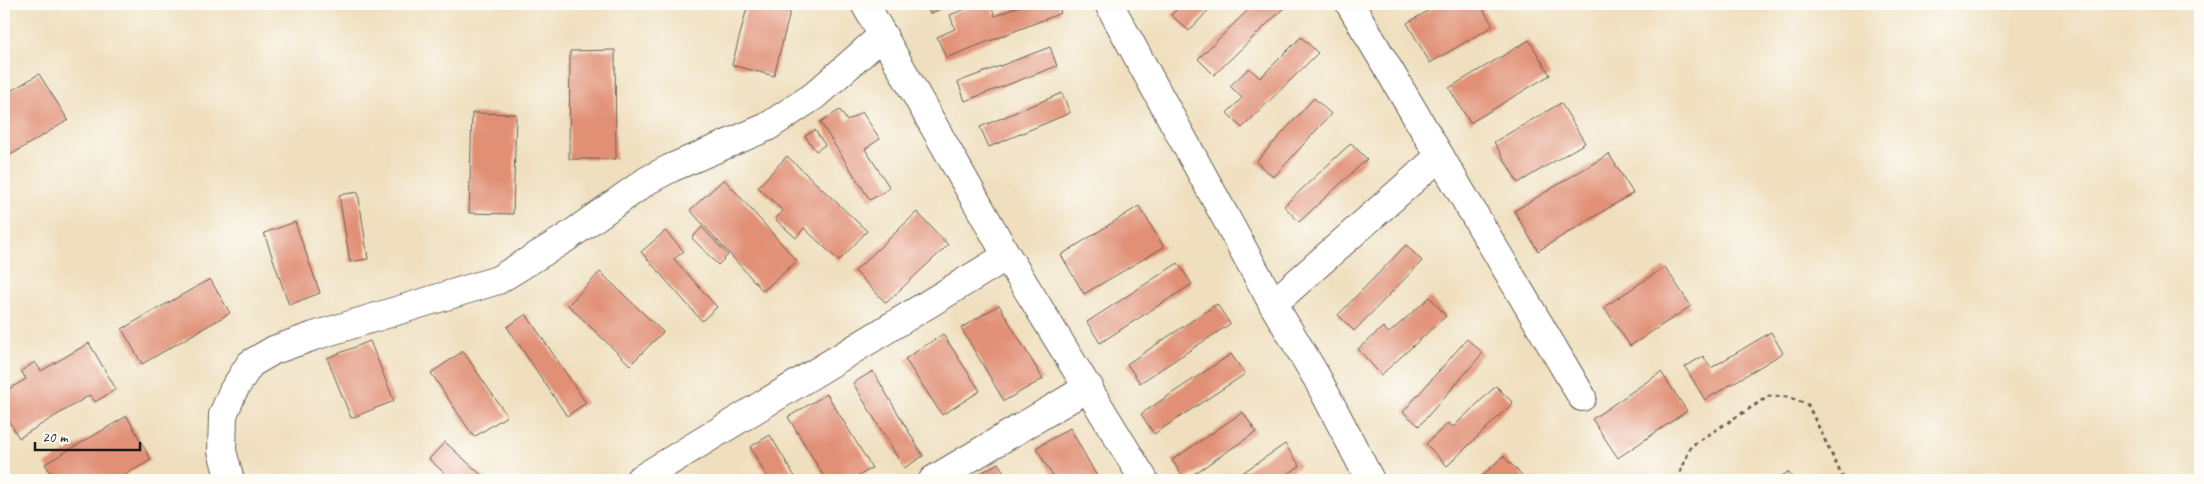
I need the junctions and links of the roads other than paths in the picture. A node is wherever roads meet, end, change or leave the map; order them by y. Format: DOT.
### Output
graph roads {
  1 [pos="865,4"];
  2 [pos="1109,4"];
  3 [pos="1350,4"];
  4 [pos="883,35"];
  5 [pos="1440,156"];
  6 [pos="1007,256"];
  7 [pos="1273,304"];
  8 [pos="1089,387"];
  9 [pos="1582,397"];
  10 [pos="230,480"];
  11 [pos="639,480"];
  12 [pos="932,480"];
  13 [pos="1144,480"];
  14 [pos="1370,480"];
  1 -- 4 [label="street"];
  2 -- 7 [label="street"];
  3 -- 5 [label="street"];
  4 -- 6 [label="street"];
  4 -- 10 [label="street"];
  5 -- 7 [label="street"];
  5 -- 9 [label="street"];
  6 -- 8 [label="street"];
  6 -- 11 [label="street"];
  7 -- 14 [label="street"];
  8 -- 12 [label="street"];
  8 -- 13 [label="street"];
}
